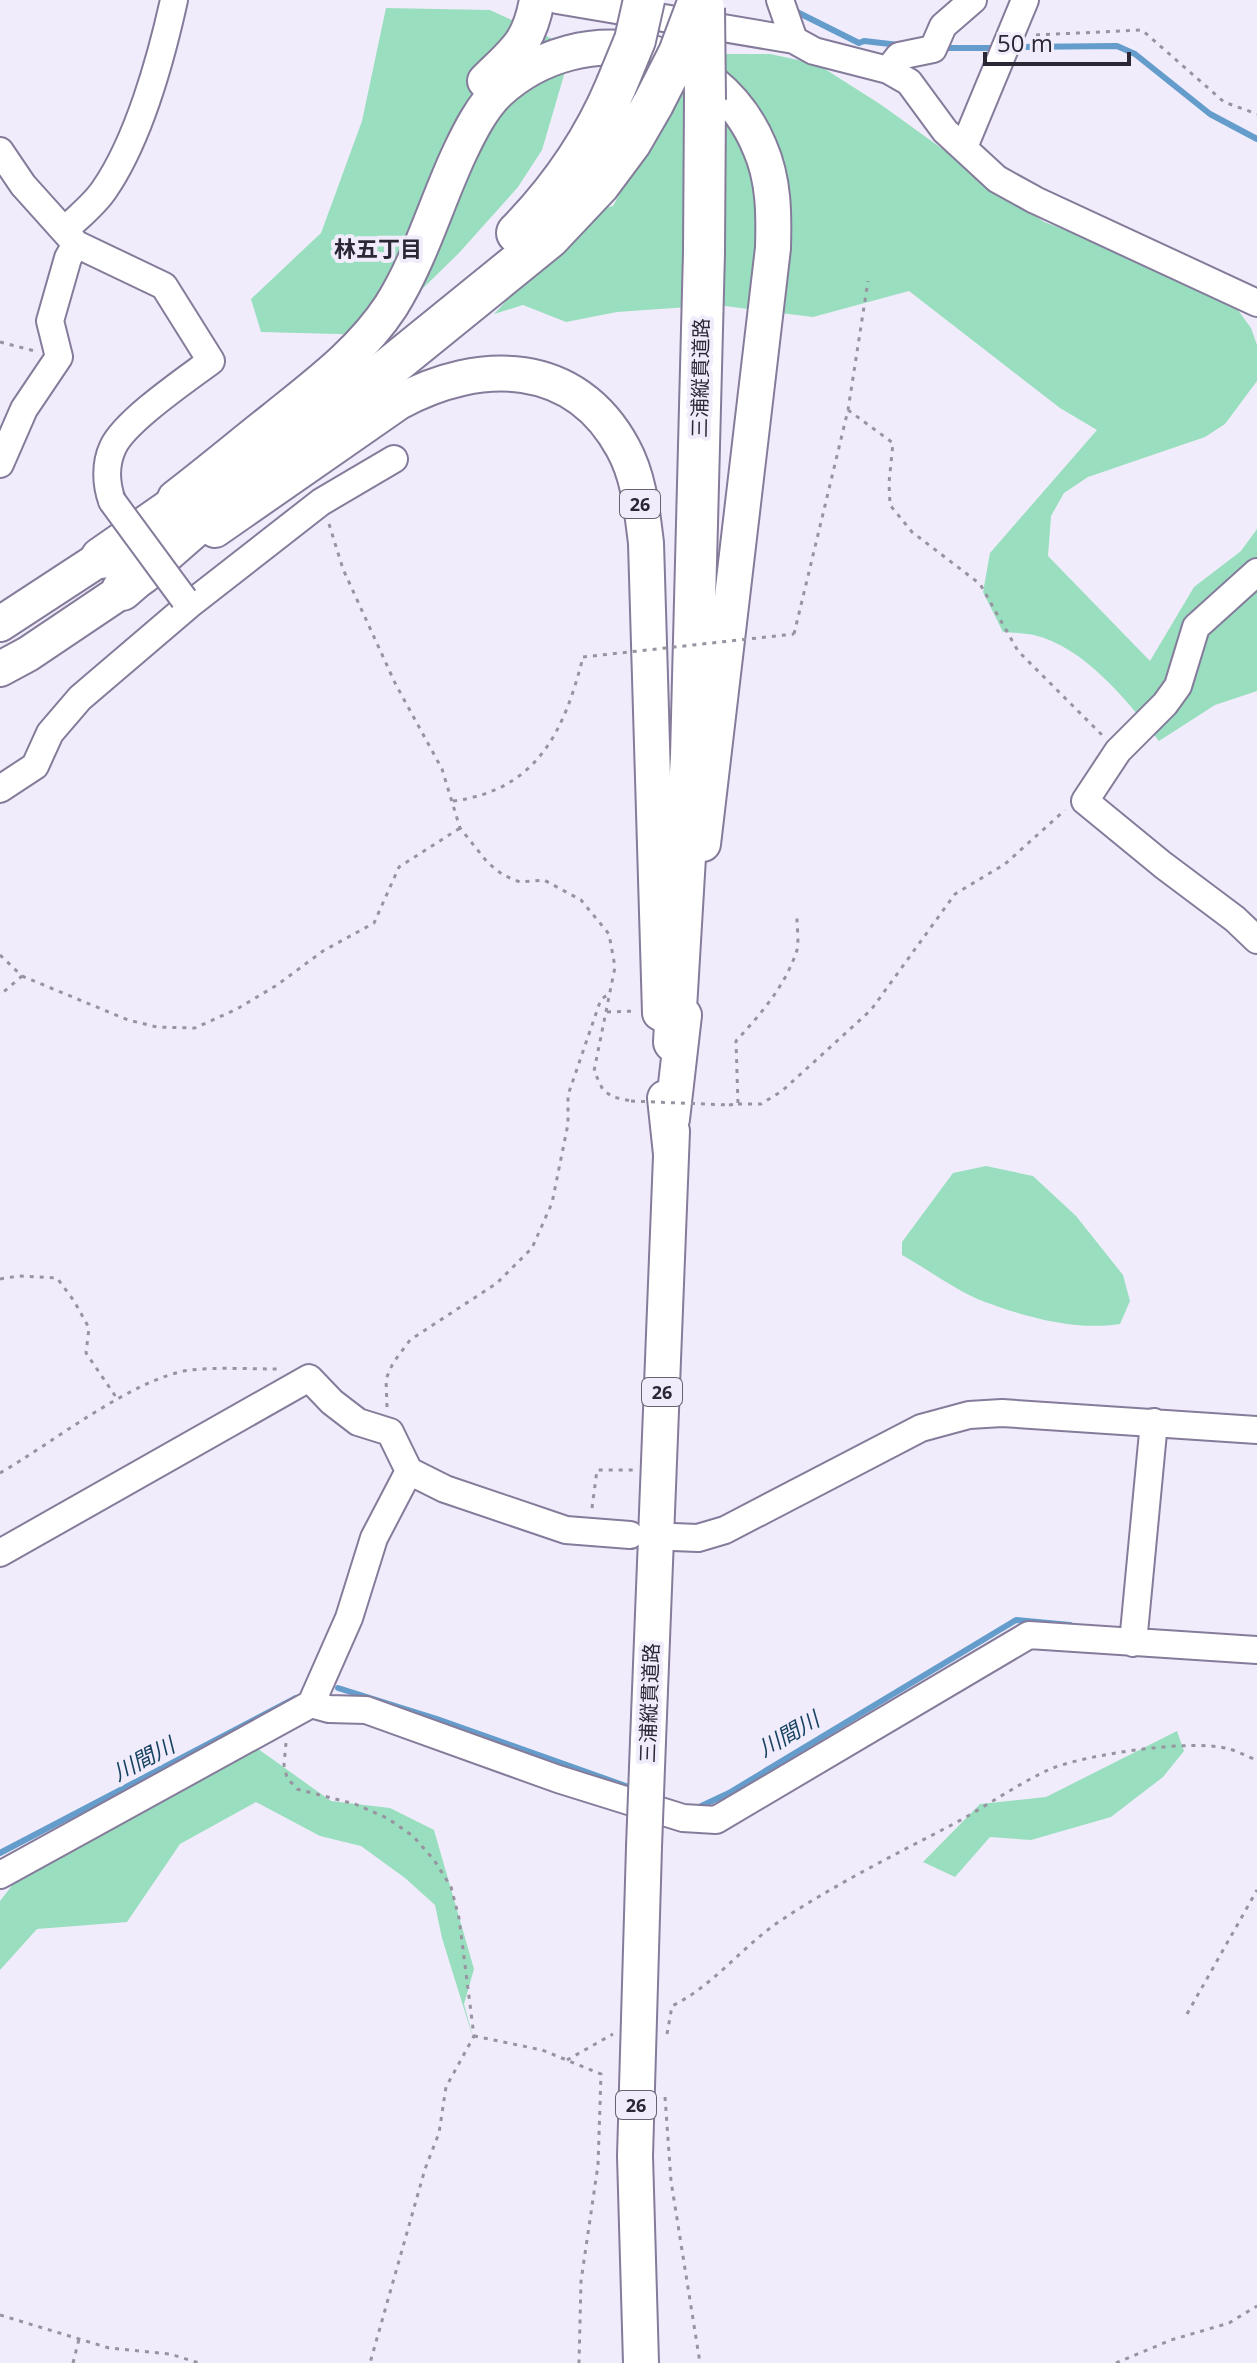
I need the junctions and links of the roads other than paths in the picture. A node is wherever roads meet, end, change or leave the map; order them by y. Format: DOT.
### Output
graph roads {
  1 [pos="174,0"];
  2 [pos="537,0"];
  3 [pos="557,0"];
  4 [pos="644,0"];
  5 [pos="691,0"];
  6 [pos="702,0"];
  7 [pos="780,0"];
  8 [pos="973,0"];
  9 [pos="1025,0"];
  10 [pos="605,4"];
  11 [pos="794,40"];
  12 [pos="888,70"];
  13 [pos="683,102"];
  14 [pos="964,147"];
  15 [pos="0,151"];
  16 [pos="445,184"];
  17 [pos="71,237"];
  18 [pos="1254,298"];
  19 [pos="394,459"];
  20 [pos="0,464"];
  21 [pos="1257,572"];
  22 [pos="112,574"];
  23 [pos="186,602"];
  24 [pos="0,624"];
  25 [pos="0,669"];
  26 [pos="0,789"];
  27 [pos="1257,940"];
  28 [pos="674,1042"];
  29 [pos="672,1119"];
  30 [pos="671,1154"];
  31 [pos="1154,1422"];
  32 [pos="1257,1430"];
  33 [pos="409,1471"];
  34 [pos="630,1535"];
  35 [pos="673,1537"];
  36 [pos="0,1553"];
  37 [pos="1134,1633"];
  38 [pos="1257,1650"];
  39 [pos="311,1704"];
  40 [pos="0,1875"];
  41 [pos="641,2363"];
  1 -- 17 [label="street"];
  2 -- 16 [label="main road"];
  3 -- 10 [label="street"];
  4 -- 22 [label="highway, 26, bridge"];
  5 -- 13 [label="highway, 三浦縦貫道路 / 26, bridge"];
  6 -- 13 [label="highway, 26, bridge"];
  7 -- 11 [label="street"];
  8 -- 12 [label="street"];
  9 -- 14 [label="street"];
  10 -- 11 [label="street"];
  11 -- 12 [label="street"];
  12 -- 14 [label="street"];
  13 -- 22 [label="highway, 26"];
  13 -- 28 [label="highway, 三浦縦貫道路 / 26"];
  14 -- 18 [label="street"];
  15 -- 17 [label="street"];
  16 -- 22 [label="main road"];
  16 -- 29 [label="main road"];
  17 -- 20 [label="street"];
  17 -- 23 [label="street, bridge"];
  19 -- 23 [label="street"];
  21 -- 27 [label="street"];
  22 -- 24 [label="main road, 26"];
  22 -- 25 [label="main road, 26"];
  22 -- 30 [label="main road, 26"];
  23 -- 26 [label="street"];
  28 -- 29 [label="main road, 三浦縦貫道路 / 26"];
  29 -- 30 [label="main road, 三浦縦貫道路 / 26"];
  30 -- 41 [label="main road, 三浦縦貫道路 / 26, bridge"];
  31 -- 32 [label="street"];
  31 -- 35 [label="street"];
  31 -- 37 [label="street"];
  33 -- 34 [label="street"];
  33 -- 36 [label="street"];
  33 -- 39 [label="street"];
  37 -- 38 [label="street"];
  37 -- 39 [label="street"];
  39 -- 40 [label="street"];
}
